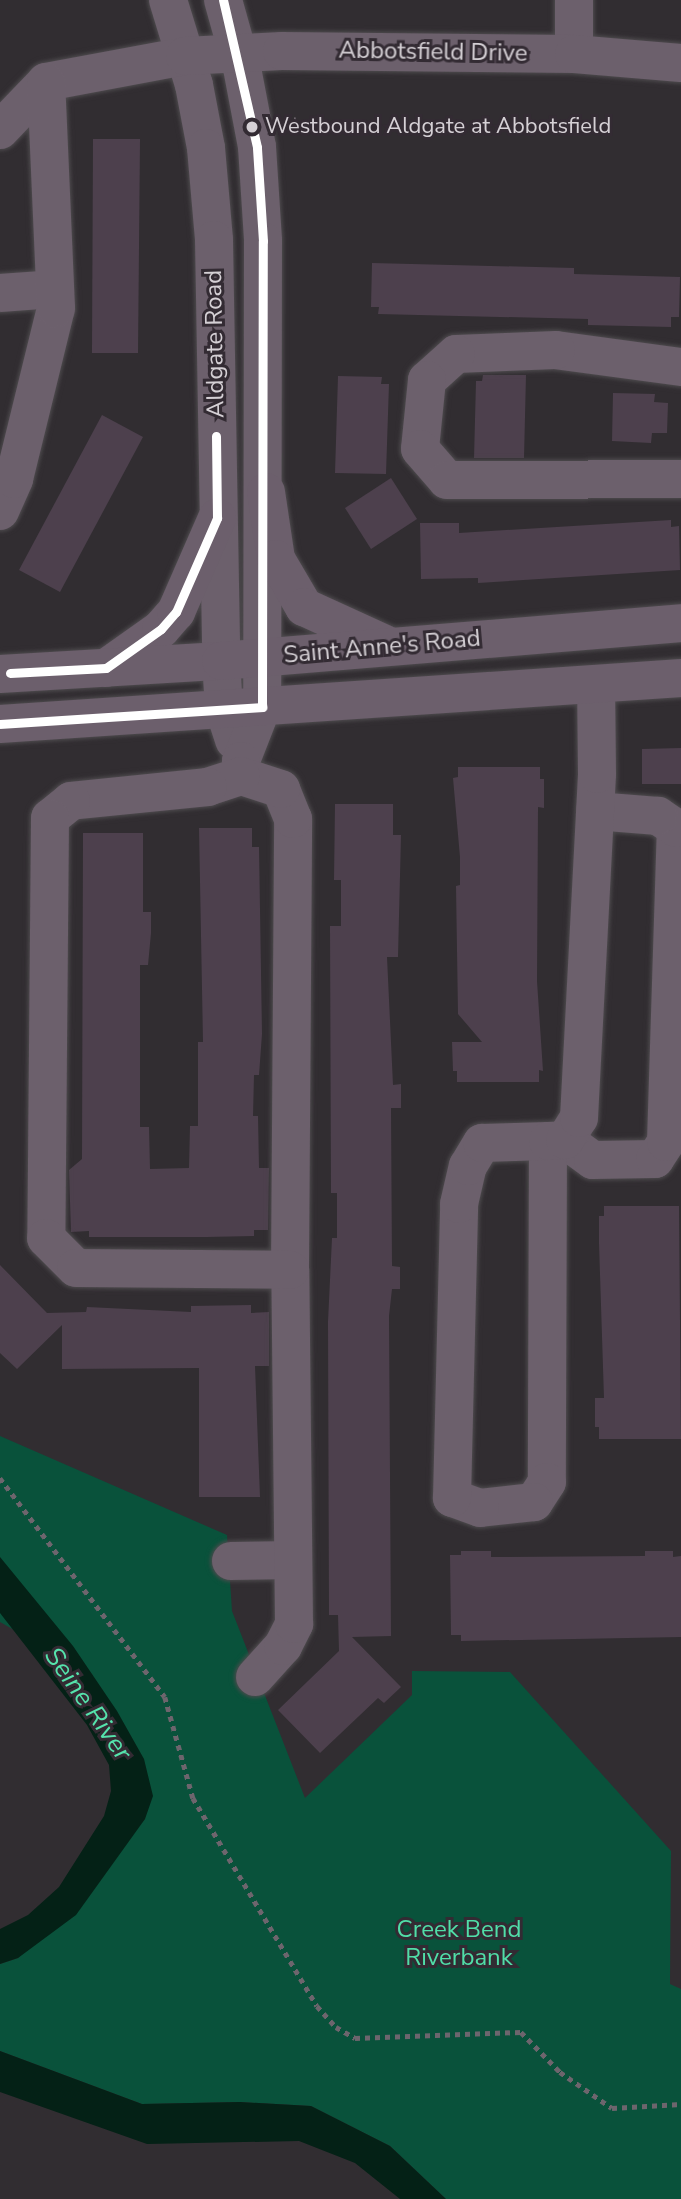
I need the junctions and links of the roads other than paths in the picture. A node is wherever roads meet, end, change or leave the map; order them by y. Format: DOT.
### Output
graph roads {
  1 [pos="168,0"];
  2 [pos="223,0"];
  3 [pos="574,0"];
  4 [pos="238,52"];
  5 [pos="573,54"];
  6 [pos="185,56"];
  7 [pos="681,63"];
  8 [pos="46,82"];
  9 [pos="0,130"];
  10 [pos="55,289"];
  11 [pos="0,293"];
  12 [pos="681,367"];
  13 [pos="681,479"];
  14 [pos="266,492"];
  15 [pos="0,511"];
  16 [pos="217,518"];
  17 [pos="681,624"];
  18 [pos="394,648"];
  19 [pos="263,657"];
  20 [pos="222,661"];
  21 [pos="106,668"];
  22 [pos="0,674"];
  23 [pos="681,678"];
  24 [pos="596,684"];
  25 [pos="262,707"];
  26 [pos="224,709"];
  27 [pos="0,723"];
  28 [pos="241,768"];
  29 [pos="595,811"];
  30 [pos="557,1141"];
  31 [pos="290,1269"];
  32 [pos="293,1560"];
  33 [pos="231,1561"];
  34 [pos="255,1677"];
  1 -- 6 [label="street, Aldgate Road"];
  2 -- 4 [label="street, Aldgate Road"];
  3 -- 5 [label="street"];
  4 -- 5 [label="street, Abbotsfield Drive"];
  4 -- 6 [label="street, Abbotsfield Drive"];
  4 -- 14 [label="street, Aldgate Road"];
  5 -- 7 [label="street, Abbotsfield Drive"];
  6 -- 8 [label="street, Abbotsfield Drive"];
  6 -- 16 [label="street, Aldgate Road"];
  8 -- 9 [label="street"];
  8 -- 10 [label="street"];
  10 -- 11 [label="street"];
  10 -- 15 [label="street"];
  12 -- 13 [label="street"];
  14 -- 18 [label="main road"];
  14 -- 19 [label="street, Aldgate Road"];
  16 -- 20 [label="street, Aldgate Road"];
  16 -- 21 [label="main road"];
  17 -- 18 [label="main road, Saint Anne's Road"];
  18 -- 19 [label="main road, Saint Anne's Road"];
  19 -- 20 [label="main road, Saint Anne's Road"];
  19 -- 25 [label="street, Aldgate Road"];
  20 -- 21 [label="main road, Saint Anne's Road"];
  20 -- 26 [label="street, Aldgate Road"];
  21 -- 22 [label="main road, Saint Anne's Road"];
  23 -- 24 [label="main road, Saint Anne's Road"];
  24 -- 25 [label="main road, Saint Anne's Road"];
  24 -- 29 [label="street"];
  25 -- 26 [label="main road, Saint Anne's Road"];
  25 -- 28 [label="street, Aldgate Road"];
  26 -- 27 [label="main road, Saint Anne's Road"];
  26 -- 28 [label="street, Aldgate Road"];
  28 -- 31 [label="street"];
  28 -- 31 [label="street"];
  29 -- 30 [label="street"];
  29 -- 30 [label="street"];
  30 -- 30 [label="street"];
  31 -- 32 [label="street"];
  32 -- 33 [label="street"];
  32 -- 34 [label="street"];
}
